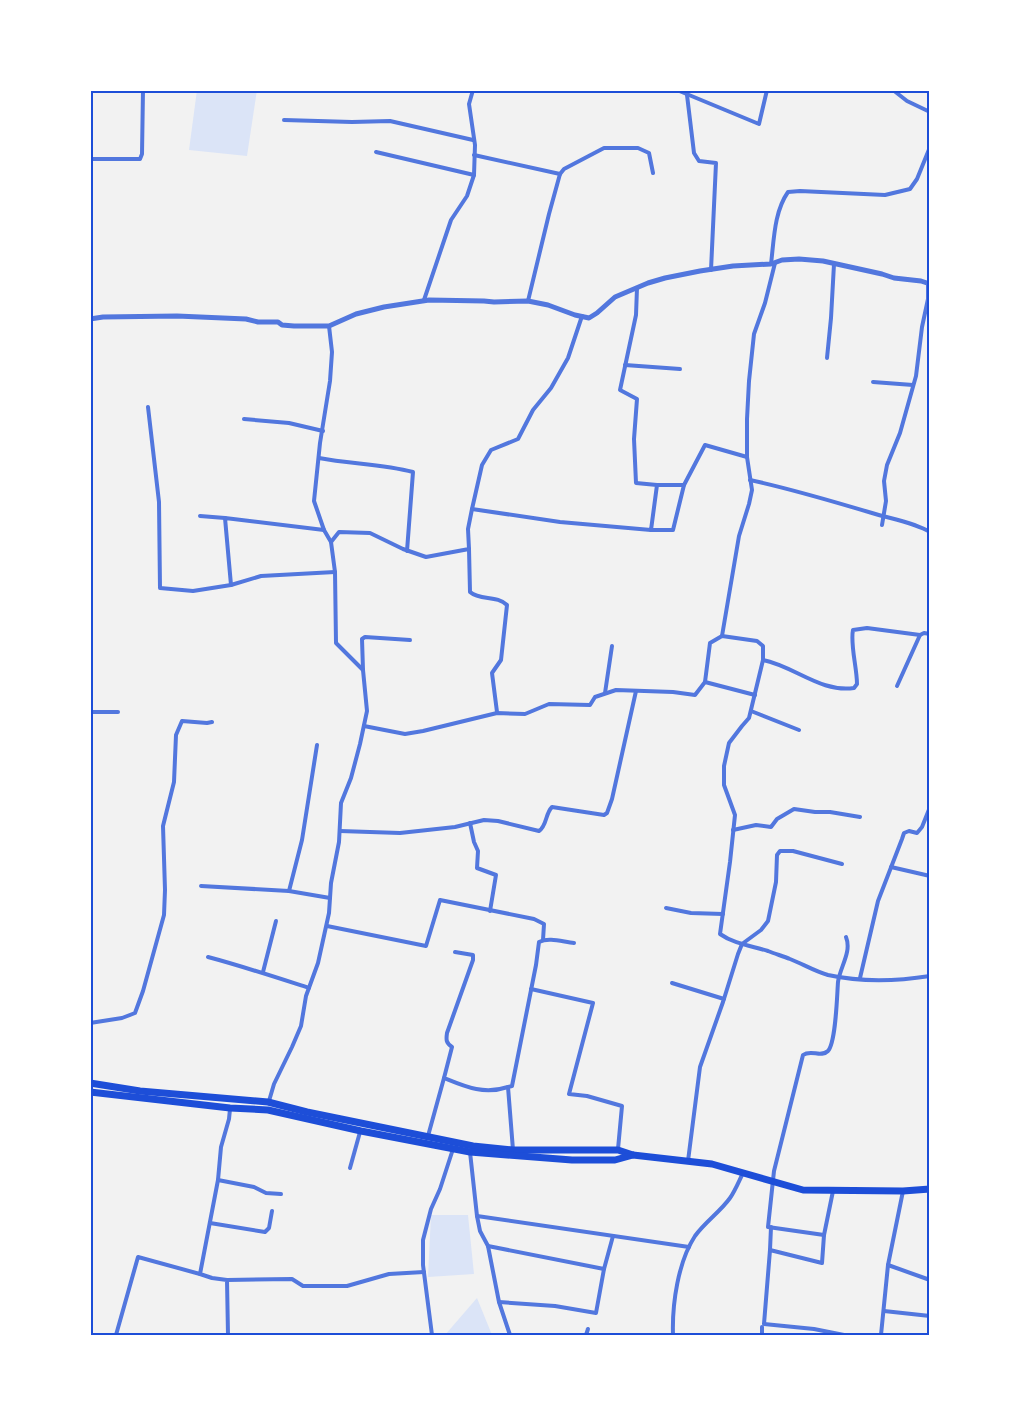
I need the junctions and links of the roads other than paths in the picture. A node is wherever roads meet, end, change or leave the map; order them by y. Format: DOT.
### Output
graph roads {
  1 [pos="143,90"];
  2 [pos="473,90"];
  3 [pos="677,90"];
  4 [pos="767,90"];
  5 [pos="893,90"];
  6 [pos="687,94"];
  7 [pos="930,112"];
  8 [pos="284,120"];
  9 [pos="473,140"];
  10 [pos="930,147"];
  11 [pos="376,152"];
  12 [pos="474,155"];
  13 [pos="90,159"];
  14 [pos="652,173"];
  15 [pos="560,174"];
  16 [pos="474,176"];
  17 [pos="773,263"];
  18 [pos="834,264"];
  19 [pos="711,270"];
  20 [pos="929,283"];
  21 [pos="638,288"];
  22 [pos="423,301"];
  23 [pos="528,301"];
  24 [pos="582,316"];
  25 [pos="90,319"];
  26 [pos="329,326"];
  27 [pos="827,358"];
  28 [pos="625,365"];
  29 [pos="680,369"];
  30 [pos="873,382"];
  31 [pos="913,386"];
  32 [pos="148,407"];
  33 [pos="244,419"];
  34 [pos="322,431"];
  35 [pos="319,458"];
  36 [pos="747,458"];
  37 [pos="750,480"];
  38 [pos="657,485"];
  39 [pos="684,485"];
  40 [pos="472,509"];
  41 [pos="200,516"];
  42 [pos="884,516"];
  43 [pos="225,518"];
  44 [pos="882,525"];
  45 [pos="324,530"];
  46 [pos="651,530"];
  47 [pos="930,532"];
  48 [pos="332,542"];
  49 [pos="469,549"];
  50 [pos="407,551"];
  51 [pos="334,572"];
  52 [pos="231,585"];
  53 [pos="930,634"];
  54 [pos="920,635"];
  55 [pos="722,636"];
  56 [pos="410,640"];
  57 [pos="612,646"];
  58 [pos="763,660"];
  59 [pos="363,670"];
  60 [pos="705,682"];
  61 [pos="897,686"];
  62 [pos="636,691"];
  63 [pos="604,693"];
  64 [pos="755,695"];
  65 [pos="751,711"];
  66 [pos="90,712"];
  67 [pos="118,712"];
  68 [pos="497,713"];
  69 [pos="212,722"];
  70 [pos="364,726"];
  71 [pos="799,730"];
  72 [pos="317,745"];
  73 [pos="930,807"];
  74 [pos="860,817"];
  75 [pos="471,823"];
  76 [pos="733,830"];
  77 [pos="340,831"];
  78 [pos="842,864"];
  79 [pos="891,867"];
  80 [pos="930,876"];
  81 [pos="201,886"];
  82 [pos="289,891"];
  83 [pos="330,898"];
  84 [pos="666,908"];
  85 [pos="490,911"];
  86 [pos="723,914"];
  87 [pos="276,921"];
  88 [pos="326,926"];
  89 [pos="846,937"];
  90 [pos="543,940"];
  91 [pos="574,943"];
  92 [pos="742,944"];
  93 [pos="455,952"];
  94 [pos="208,957"];
  95 [pos="263,972"];
  96 [pos="839,976"];
  97 [pos="930,976"];
  98 [pos="860,978"];
  99 [pos="672,983"];
  100 [pos="309,988"];
  101 [pos="531,989"];
  102 [pos="724,999"];
  103 [pos="90,1023"];
  104 [pos="444,1078"];
  105 [pos="90,1083"];
  106 [pos="508,1087"];
  107 [pos="90,1092"];
  108 [pos="268,1102"];
  109 [pos="230,1108"];
  110 [pos="361,1131"];
  111 [pos="428,1136"];
  112 [pos="453,1149"];
  113 [pos="513,1150"];
  114 [pos="576,1150"];
  115 [pos="618,1150"];
  116 [pos="470,1152"];
  117 [pos="633,1155"];
  118 [pos="576,1160"];
  119 [pos="688,1162"];
  120 [pos="350,1168"];
  121 [pos="743,1173"];
  122 [pos="218,1180"];
  123 [pos="773,1181"];
  124 [pos="930,1190"];
  125 [pos="833,1191"];
  126 [pos="903,1191"];
  127 [pos="281,1194"];
  128 [pos="272,1211"];
  129 [pos="477,1216"];
  130 [pos="210,1223"];
  131 [pos="771,1227"];
  132 [pos="824,1235"];
  133 [pos="613,1236"];
  134 [pos="488,1246"];
  135 [pos="689,1247"];
  136 [pos="770,1250"];
  137 [pos="888,1265"];
  138 [pos="604,1269"];
  139 [pos="424,1272"];
  140 [pos="200,1274"];
  141 [pos="227,1280"];
  142 [pos="930,1280"];
  143 [pos="500,1302"];
  144 [pos="884,1311"];
  145 [pos="930,1316"];
  146 [pos="762,1327"];
  147 [pos="588,1329"];
  148 [pos="116,1335"];
  149 [pos="228,1335"];
  150 [pos="432,1335"];
  151 [pos="510,1335"];
  152 [pos="586,1335"];
  153 [pos="673,1335"];
  154 [pos="762,1335"];
  155 [pos="844,1335"];
  156 [pos="881,1335"];
  1 -- 13 [label="street"];
  2 -- 9 [label="street"];
  3 -- 6 [label="street"];
  4 -- 6 [label="street"];
  5 -- 7 [label="street"];
  6 -- 19 [label="street"];
  8 -- 9 [label="street"];
  9 -- 12 [label="street"];
  10 -- 17 [label="street"];
  11 -- 16 [label="street"];
  12 -- 15 [label="street"];
  12 -- 16 [label="street"];
  14 -- 15 [label="street"];
  15 -- 23 [label="street"];
  16 -- 22 [label="street"];
  17 -- 18 [label="street"];
  17 -- 19 [label="street"];
  17 -- 36 [label="street"];
  18 -- 20 [label="street"];
  18 -- 27 [label="street"];
  19 -- 21 [label="street"];
  20 -- 31 [label="street"];
  21 -- 24 [label="street"];
  21 -- 28 [label="street"];
  22 -- 23 [label="street"];
  22 -- 26 [label="street"];
  23 -- 24 [label="street"];
  24 -- 40 [label="street"];
  25 -- 26 [label="street"];
  26 -- 34 [label="street"];
  28 -- 29 [label="street"];
  28 -- 38 [label="street"];
  30 -- 31 [label="street"];
  31 -- 42 [label="street"];
  32 -- 52 [label="street"];
  33 -- 34 [label="street"];
  34 -- 35 [label="street"];
  35 -- 45 [label="street"];
  35 -- 50 [label="street"];
  36 -- 37 [label="street"];
  36 -- 39 [label="street"];
  37 -- 42 [label="street"];
  37 -- 55 [label="street"];
  38 -- 39 [label="street"];
  38 -- 46 [label="street"];
  39 -- 46 [label="street"];
  40 -- 46 [label="street"];
  40 -- 49 [label="street"];
  41 -- 43 [label="street"];
  42 -- 44 [label="street"];
  42 -- 47 [label="street"];
  43 -- 45 [label="street"];
  43 -- 52 [label="street"];
  45 -- 48 [label="street"];
  48 -- 50 [label="street"];
  48 -- 51 [label="street"];
  49 -- 50 [label="street"];
  49 -- 68 [label="street"];
  51 -- 52 [label="street"];
  51 -- 59 [label="street"];
  53 -- 54 [label="street"];
  54 -- 58 [label="street"];
  54 -- 61 [label="street"];
  55 -- 58 [label="street"];
  55 -- 60 [label="street"];
  56 -- 59 [label="street"];
  57 -- 63 [label="street"];
  58 -- 64 [label="street"];
  59 -- 70 [label="street"];
  60 -- 62 [label="street"];
  60 -- 64 [label="street"];
  62 -- 63 [label="street"];
  62 -- 75 [label="street"];
  63 -- 68 [label="street"];
  64 -- 65 [label="street"];
  65 -- 71 [label="street"];
  65 -- 76 [label="street"];
  66 -- 67 [label="street"];
  68 -- 70 [label="street"];
  69 -- 103 [label="street"];
  70 -- 77 [label="street"];
  72 -- 82 [label="street"];
  73 -- 79 [label="street"];
  74 -- 76 [label="street"];
  75 -- 77 [label="street"];
  75 -- 85 [label="street"];
  76 -- 86 [label="street"];
  77 -- 83 [label="street"];
  78 -- 92 [label="street"];
  79 -- 80 [label="street"];
  79 -- 98 [label="street"];
  81 -- 82 [label="street"];
  82 -- 83 [label="street"];
  83 -- 88 [label="street"];
  84 -- 86 [label="street"];
  85 -- 88 [label="street"];
  85 -- 90 [label="street"];
  86 -- 92 [label="street"];
  87 -- 95 [label="street"];
  88 -- 100 [label="street"];
  89 -- 96 [label="street"];
  90 -- 91 [label="street"];
  90 -- 101 [label="street"];
  92 -- 96 [label="street"];
  92 -- 102 [label="street"];
  93 -- 104 [label="street"];
  94 -- 95 [label="street"];
  95 -- 100 [label="street"];
  96 -- 98 [label="street"];
  96 -- 123 [label="street"];
  97 -- 98 [label="street"];
  99 -- 102 [label="street"];
  100 -- 108 [label="street"];
  101 -- 106 [label="street"];
  101 -- 115 [label="street"];
  102 -- 119 [label="street"];
  104 -- 106 [label="street"];
  104 -- 111 [label="street"];
  105 -- 108 [label="main road"];
  106 -- 113 [label="street"];
  107 -- 109 [label="main road"];
  108 -- 111 [label="main road"];
  109 -- 110 [label="main road"];
  109 -- 122 [label="street"];
  110 -- 112 [label="main road"];
  110 -- 120 [label="street"];
  111 -- 113 [label="main road"];
  112 -- 116 [label="main road"];
  112 -- 139 [label="street"];
  113 -- 114 [label="main road"];
  114 -- 115 [label="main road"];
  114 -- 118 [label="main road"];
  115 -- 117 [label="main road"];
  116 -- 118 [label="main road"];
  116 -- 129 [label="street"];
  117 -- 118 [label="main road"];
  117 -- 119 [label="main road"];
  119 -- 121 [label="main road"];
  121 -- 123 [label="main road"];
  121 -- 135 [label="street"];
  122 -- 127 [label="street"];
  122 -- 130 [label="street"];
  123 -- 125 [label="main road"];
  123 -- 131 [label="street"];
  124 -- 126 [label="main road"];
  125 -- 126 [label="main road"];
  125 -- 132 [label="street"];
  126 -- 137 [label="street"];
  128 -- 130 [label="street"];
  129 -- 133 [label="street"];
  129 -- 134 [label="street"];
  130 -- 140 [label="street"];
  131 -- 132 [label="street"];
  131 -- 136 [label="street"];
  132 -- 136 [label="street"];
  133 -- 135 [label="street"];
  133 -- 138 [label="street"];
  134 -- 138 [label="street"];
  134 -- 143 [label="street"];
  135 -- 153 [label="street"];
  136 -- 155 [label="street"];
  137 -- 142 [label="street"];
  137 -- 144 [label="street"];
  138 -- 143 [label="street"];
  139 -- 141 [label="street"];
  139 -- 150 [label="street"];
  140 -- 141 [label="street"];
  140 -- 148 [label="street"];
  141 -- 149 [label="street"];
  143 -- 151 [label="street"];
  144 -- 145 [label="street"];
  144 -- 156 [label="street"];
  146 -- 154 [label="street"];
  147 -- 152 [label="street"];
}
